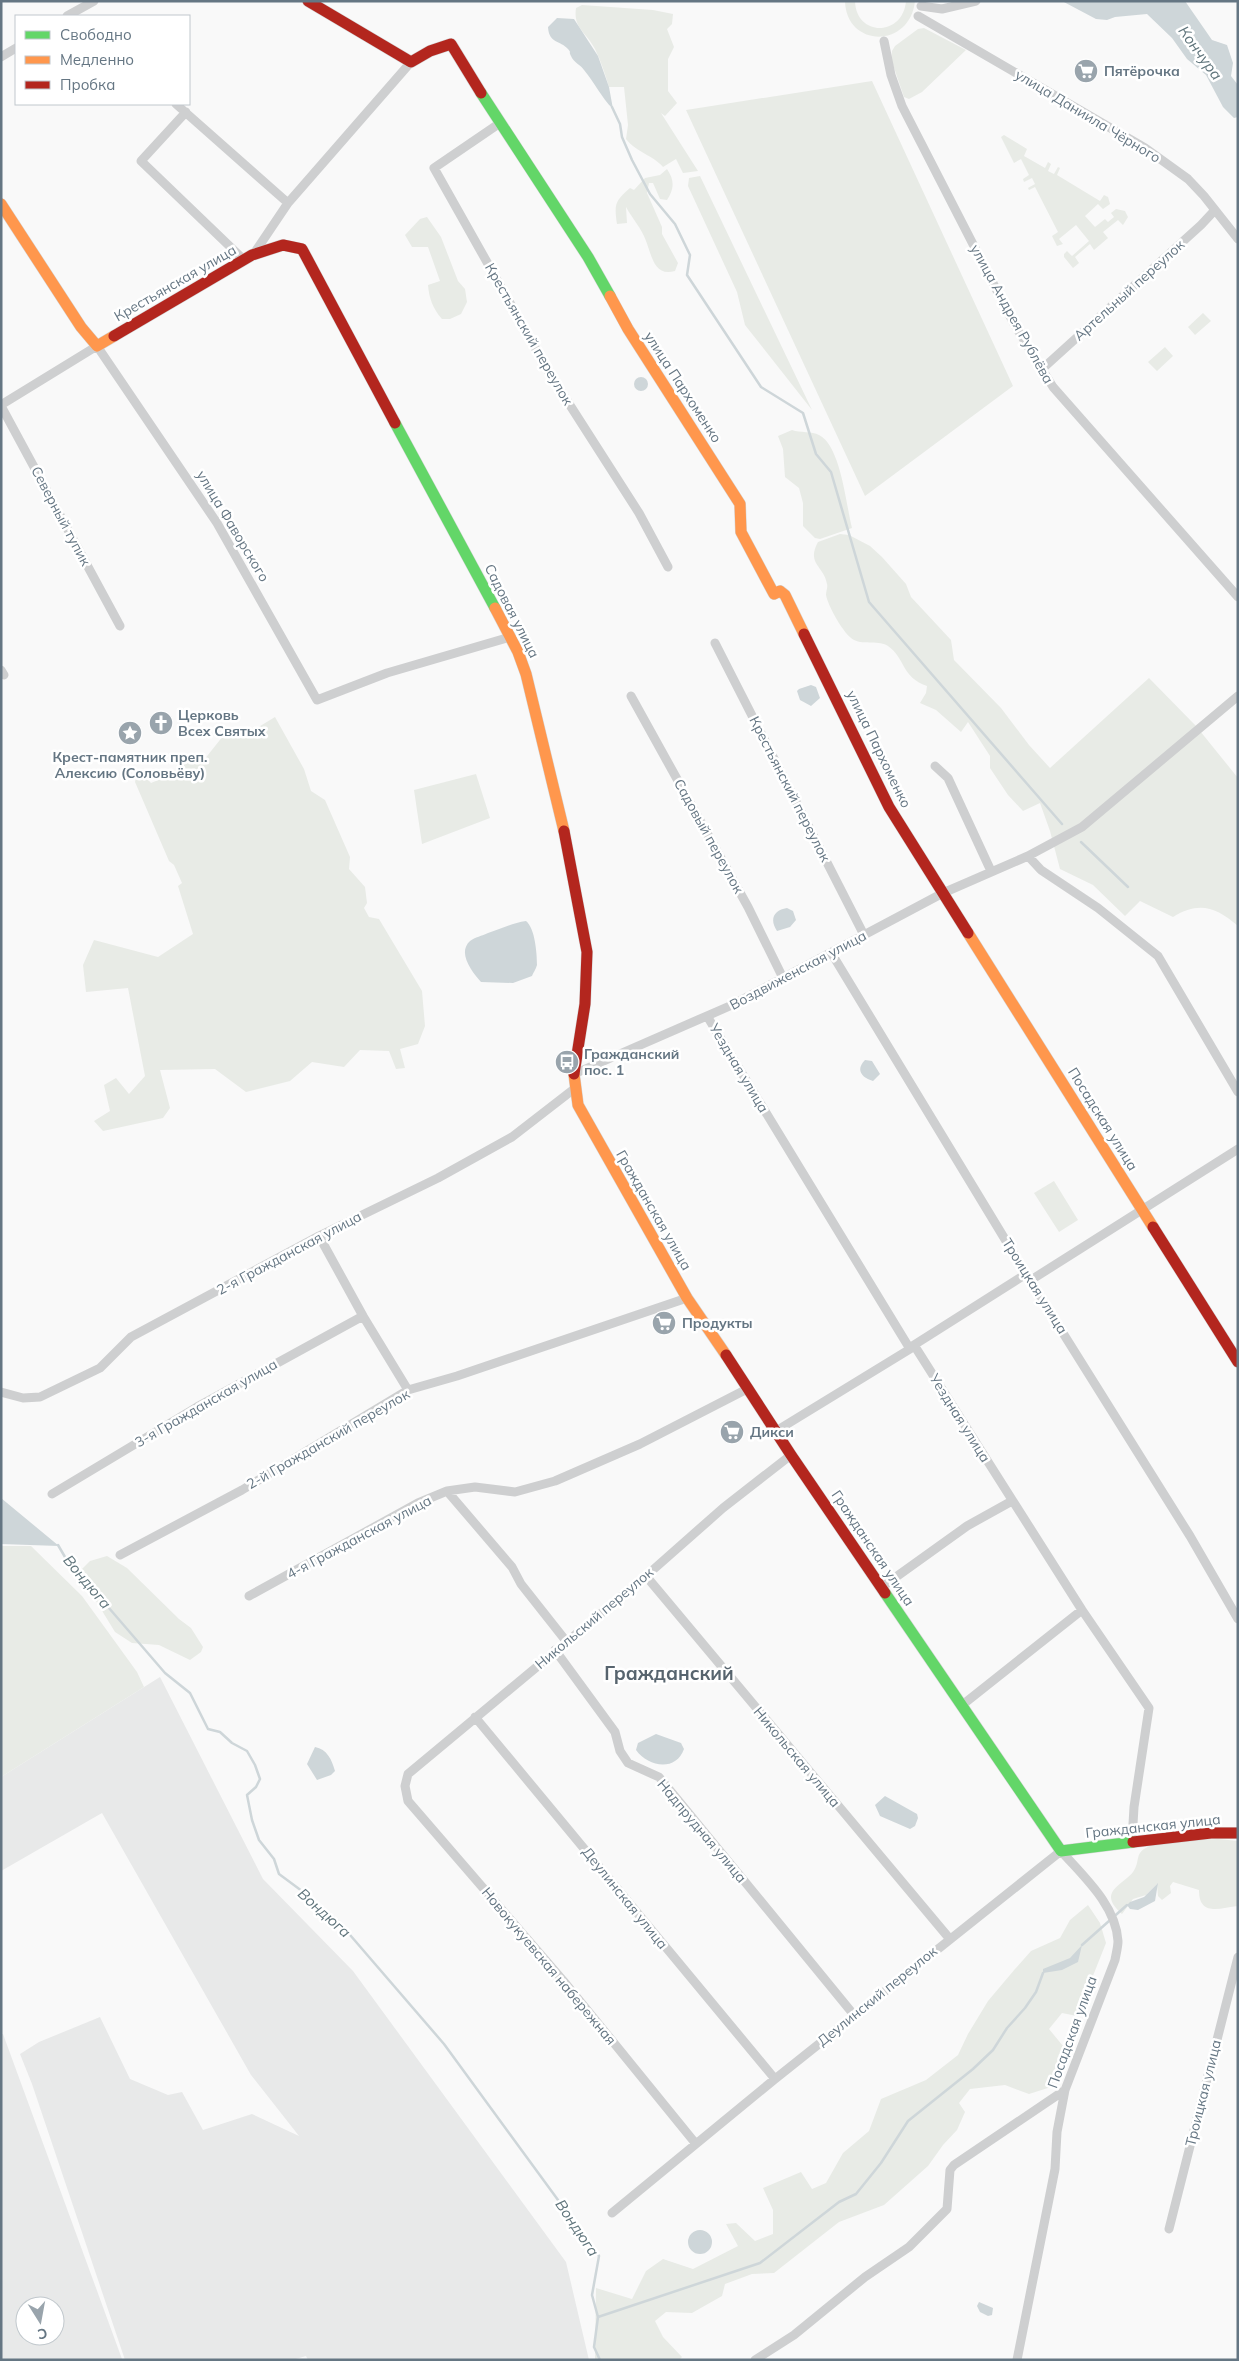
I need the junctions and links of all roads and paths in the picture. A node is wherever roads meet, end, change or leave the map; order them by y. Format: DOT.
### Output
graph roads {
  1 [pos="94,1"];
  2 [pos="308,1"];
  3 [pos="976,1"];
  4 [pos="920,6"];
  5 [pos="72,15"];
  6 [pos="918,16"];
  7 [pos="884,41"];
  8 [pos="15,49"];
  9 [pos="1,57"];
  10 [pos="411,62"];
  11 [pos="177,105"];
  12 [pos="186,112"];
  13 [pos="500,123"];
  14 [pos="288,203"];
  15 [pos="1,204"];
  16 [pos="1215,210"];
  17 [pos="1238,239"];
  18 [pos="248,258"];
  19 [pos="97,346"];
  20 [pos="1041,370"];
  21 [pos="1,405"];
  22 [pos="668,567"];
  23 [pos="1238,597"];
  24 [pos="120,626"];
  25 [pos="510,637"];
  26 [pos="715,643"];
  27 [pos="631,696"];
  28 [pos="1238,696"];
  29 [pos="935,766"];
  30 [pos="1028,856"];
  31 [pos="991,871"];
  32 [pos="943,893"];
  33 [pos="864,935"];
  34 [pos="832,954"];
  35 [pos="783,978"];
  36 [pos="707,1016"];
  37 [pos="574,1074"];
  38 [pos="574,1089"];
  39 [pos="1238,1092"];
  40 [pos="578,1105"];
  41 [pos="1238,1149"];
  42 [pos="1143,1210"];
  43 [pos="319,1236"];
  44 [pos="1029,1277"];
  45 [pos="688,1298"];
  46 [pos="363,1316"];
  47 [pos="912,1347"];
  48 [pos="1238,1362"];
  49 [pos="749,1388"];
  50 [pos="408,1390"];
  51 [pos="1,1392"];
  52 [pos="776,1431"];
  53 [pos="791,1455"];
  54 [pos="447,1491"];
  55 [pos="52,1494"];
  56 [pos="1012,1501"];
  57 [pos="120,1556"];
  58 [pos="646,1576"];
  59 [pos="882,1587"];
  60 [pos="249,1596"];
  61 [pos="1082,1610"];
  62 [pos="1238,1619"];
  63 [pos="566,1641"];
  64 [pos="556,1650"];
  65 [pos="961,1706"];
  66 [pos="475,1717"];
  67 [pos="405,1786"];
  68 [pos="1238,1833"];
  69 [pos="1132,1841"];
  70 [pos="1061,1851"];
  71 [pos="949,1938"];
  72 [pos="1238,1957"];
  73 [pos="854,2015"];
  74 [pos="775,2079"];
  75 [pos="1065,2090"];
  76 [pos="696,2144"];
  77 [pos="612,2214"];
  78 [pos="1169,2229"];
  79 [pos="755,2360"];
  80 [pos="1017,2360"];
  1 -- 5 [label="street"];
  2 -- 10 [label="street"];
  3 -- 4 [label="street"];
  6 -- 16 [label="street, улица Даниила Чёрного"];
  7 -- 20 [label="street, улица Андрея Рублёва"];
  8 -- 9 [label="street"];
  10 -- 13 [label="street, улица Пархоменко"];
  10 -- 14 [label="street, Крестьянская улица"];
  11 -- 12 [label="street"];
  12 -- 14 [label="street"];
  12 -- 18 [label="street"];
  13 -- 22 [label="street, Крестьянский переулок"];
  13 -- 32 [label="street, улица Пархоменко"];
  14 -- 18 [label="street, Крестьянская улица"];
  15 -- 19 [label="street, улица Фаворского"];
  16 -- 17 [label="street, улица Даниила Чёрного"];
  16 -- 20 [label="street, Артельный переулок"];
  18 -- 19 [label="street, Крестьянская улица"];
  18 -- 25 [label="street, Садовая улица"];
  19 -- 21 [label="street, Крестьянская улица"];
  19 -- 25 [label="street, улица Фаворского"];
  20 -- 23 [label="street, улица Андрея Рублёва"];
  21 -- 24 [label="street, Северный тупик"];
  25 -- 37 [label="street, Садовая улица"];
  26 -- 33 [label="street, Крестьянский переулок"];
  27 -- 35 [label="street, Садовый переулок"];
  28 -- 30 [label="street, Воздвиженская улица"];
  29 -- 31 [label="street"];
  30 -- 31 [label="street, Воздвиженская улица"];
  30 -- 39 [label="street"];
  31 -- 32 [label="street, Воздвиженская улица"];
  32 -- 33 [label="street, Воздвиженская улица"];
  32 -- 42 [label="street, Посадская улица"];
  33 -- 34 [label="street, Воздвиженская улица"];
  34 -- 35 [label="street, Воздвиженская улица"];
  34 -- 44 [label="street, Троицкая улица"];
  35 -- 36 [label="street, Воздвиженская улица"];
  36 -- 37 [label="street, Воздвиженская улица"];
  36 -- 47 [label="street, Уездная улица"];
  37 -- 38 [label="street, Садовая улица"];
  38 -- 40 [label="street, Садовая улица"];
  38 -- 43 [label="street, 2-я Гражданская улица"];
  40 -- 45 [label="street, Гражданская улица"];
  41 -- 42 [label="street"];
  42 -- 44 [label="street"];
  42 -- 48 [label="street, Посадская улица"];
  43 -- 46 [label="street"];
  43 -- 51 [label="street, 2-я Гражданская улица"];
  44 -- 47 [label="street"];
  44 -- 62 [label="street, Троицкая улица"];
  45 -- 49 [label="street, Гражданская улица"];
  45 -- 50 [label="street, 2-й Гражданский переулок"];
  46 -- 50 [label="street"];
  46 -- 55 [label="street, 3-я Гражданская улица"];
  47 -- 52 [label="street"];
  47 -- 56 [label="street, Уездная улица"];
  49 -- 52 [label="street, Гражданская улица"];
  49 -- 54 [label="street, 4-я Гражданская улица"];
  50 -- 57 [label="street, 2-й Гражданский переулок"];
  52 -- 53 [label="street, Гражданская улица"];
  53 -- 58 [label="street, Никольский переулок"];
  53 -- 59 [label="street, Гражданская улица"];
  54 -- 60 [label="street, 4-я Гражданская улица"];
  54 -- 63 [label="street"];
  56 -- 59 [label="street"];
  56 -- 61 [label="street, Уездная улица"];
  58 -- 63 [label="street, Никольский переулок"];
  58 -- 71 [label="street, Никольская улица"];
  59 -- 65 [label="street, Гражданская улица"];
  61 -- 65 [label="street"];
  61 -- 69 [label="street, Уездная улица"];
  63 -- 64 [label="street, Никольский переулок"];
  64 -- 66 [label="street, Никольский переулок"];
  64 -- 73 [label="street, Надпрудная улица"];
  65 -- 70 [label="street, Гражданская улица"];
  66 -- 67 [label="street, Никольский переулок"];
  66 -- 74 [label="street, Деулинская улица"];
  67 -- 76 [label="street, Новокукуевская набережная"];
  68 -- 69 [label="street, Гражданская улица"];
  69 -- 70 [label="street, Гражданская улица"];
  70 -- 71 [label="street, Деулинский переулок"];
  70 -- 75 [label="street, Посадская улица"];
  71 -- 73 [label="street, Деулинский переулок"];
  72 -- 78 [label="street, Троицкая улица"];
  73 -- 74 [label="street, Деулинский переулок"];
  74 -- 76 [label="street, Деулинский переулок"];
  75 -- 79 [label="street"];
  75 -- 80 [label="street, Посадская улица"];
  76 -- 77 [label="street, Деулинский переулок"];
}
